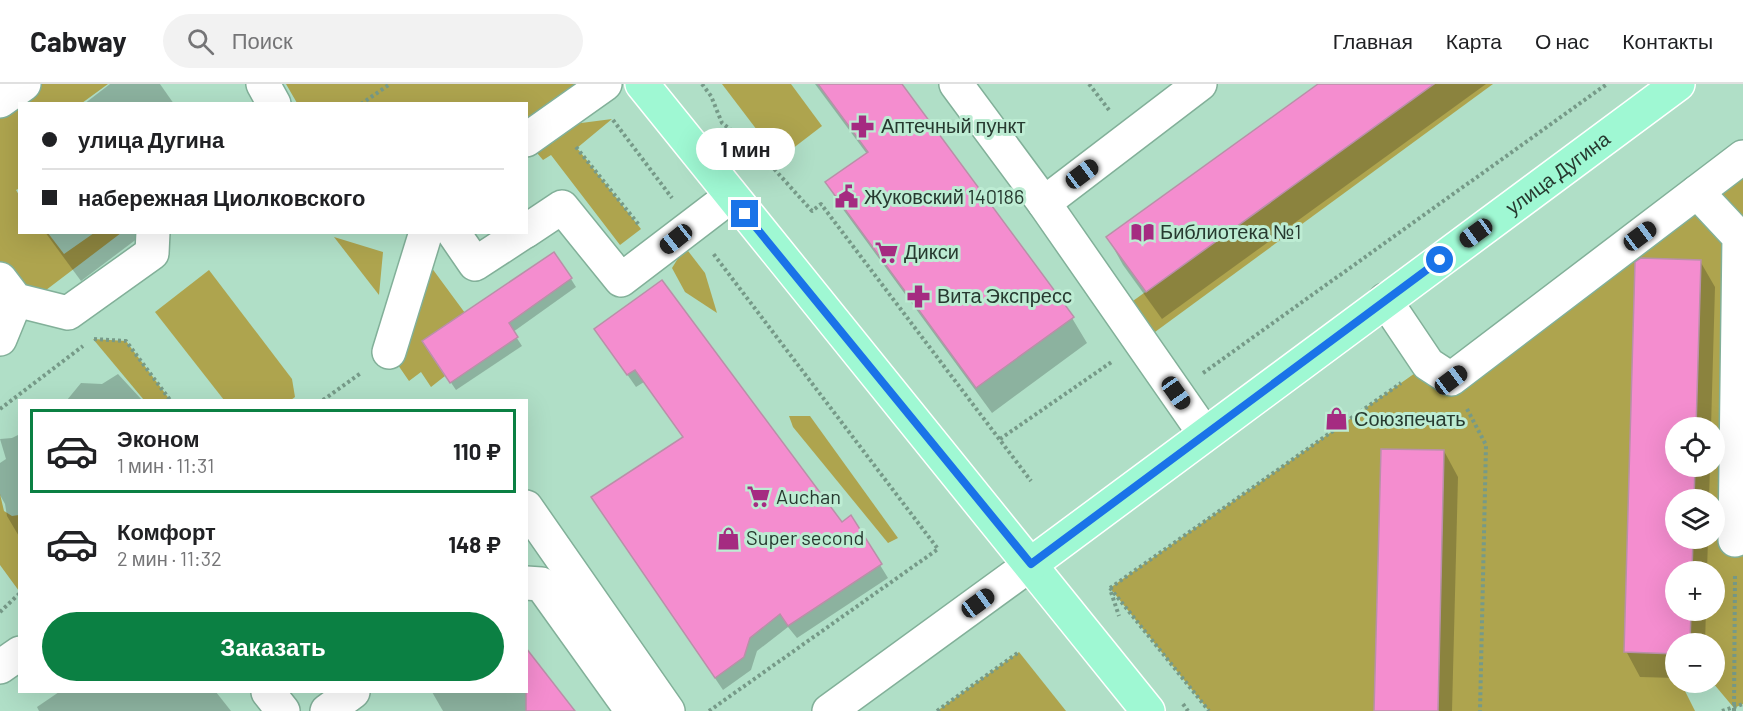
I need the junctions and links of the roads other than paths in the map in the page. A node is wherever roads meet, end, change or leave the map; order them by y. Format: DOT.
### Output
graph roads {
  1 [pos="24,84"];
  2 [pos="263,84"];
  3 [pos="642,84"];
  4 [pos="956,84"];
  5 [pos="1200,84"];
  6 [pos="1678,84"];
  7 [pos="599,89"];
  8 [pos="0,101"];
  9 [pos="273,102"];
  10 [pos="528,139"];
  11 [pos="1743,157"];
  12 [pos="1697,192"];
  13 [pos="731,196"];
  14 [pos="1044,202"];
  15 [pos="528,230"];
  16 [pos="153,234"];
  17 [pos="425,234"];
  18 [pos="454,234"];
  19 [pos="522,234"];
  20 [pos="8,289"];
  21 [pos="1385,300"];
  22 [pos="0,339"];
  23 [pos="389,352"];
  24 [pos="1204,433"];
  25 [pos="528,510"];
  26 [pos="1735,540"];
  27 [pos="1031,564"];
  28 [pos="528,583"];
  29 [pos="18,654"];
  30 [pos="0,668"];
  31 [pos="269,693"];
  32 [pos="352,693"];
  33 [pos="283,711"];
  34 [pos="327,711"];
  35 [pos="632,711"];
  36 [pos="668,711"];
  37 [pos="829,711"];
  38 [pos="1148,711"];
  1 -- 8 [label="street"];
  2 -- 9 [label="street"];
  3 -- 13 [label="main road"];
  4 -- 14 [label="street"];
  5 -- 14 [label="street"];
  6 -- 21 [label="main road, улица Дугина"];
  7 -- 10 [label="street"];
  11 -- 12 [label="street"];
  12 -- 21 [label="street"];
  12 -- 26 [label="street"];
  13 -- 15 [label="street"];
  13 -- 27 [label="main road"];
  14 -- 24 [label="street"];
  16 -- 20 [label="street"];
  17 -- 23 [label="street"];
  18 -- 19 [label="street"];
  20 -- 22 [label="street"];
  21 -- 24 [label="main road, улица Дугина"];
  24 -- 27 [label="main road, улица Дугина"];
  25 -- 36 [label="street"];
  27 -- 37 [label="street, улица Дугина"];
  27 -- 38 [label="main road"];
  28 -- 35 [label="street"];
  29 -- 30 [label="street"];
  31 -- 33 [label="street"];
  32 -- 34 [label="street"];
}
